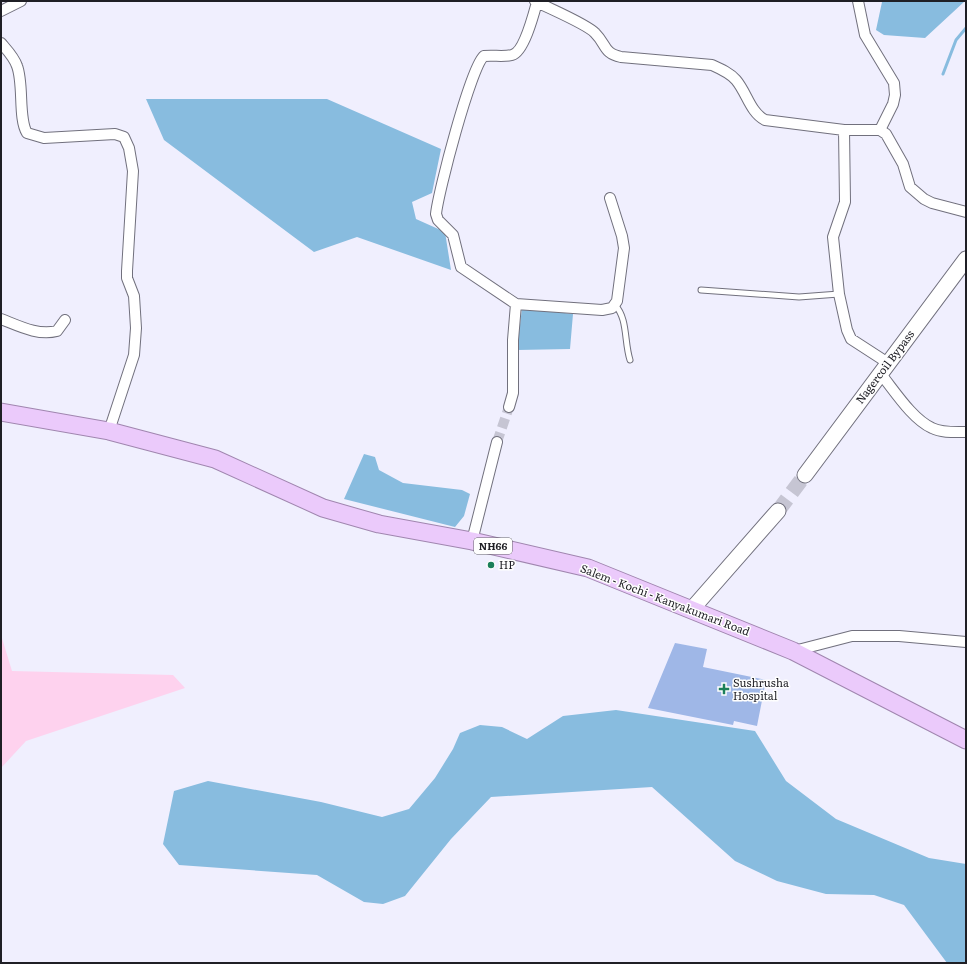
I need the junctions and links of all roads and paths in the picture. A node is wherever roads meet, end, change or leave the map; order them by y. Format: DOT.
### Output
graph roads {
  1 [pos="21,1"];
  2 [pos="860,1"];
  3 [pos="536,2"];
  4 [pos="1,10"];
  5 [pos="1,43"];
  6 [pos="844,130"];
  7 [pos="880,130"];
  8 [pos="610,198"];
  9 [pos="966,212"];
  10 [pos="966,259"];
  11 [pos="700,290"];
  12 [pos="839,294"];
  13 [pos="516,304"];
  14 [pos="615,305"];
  15 [pos="1,319"];
  16 [pos="65,320"];
  17 [pos="630,360"];
  18 [pos="884,368"];
  19 [pos="509,406"];
  20 [pos="1,412"];
  21 [pos="110,431"];
  22 [pos="966,432"];
  23 [pos="497,442"];
  24 [pos="805,475"];
  25 [pos="778,510"];
  26 [pos="472,541"];
  27 [pos="692,609"];
  28 [pos="966,642"];
  29 [pos="793,651"];
  30 [pos="966,740"];
  1 -- 4 [label="street"];
  2 -- 7 [label="street"];
  3 -- 6 [label="street"];
  3 -- 13 [label="street"];
  5 -- 21 [label="street"];
  6 -- 7 [label="street"];
  6 -- 12 [label="street"];
  7 -- 9 [label="street"];
  8 -- 14 [label="street"];
  10 -- 18 [label="main road, Nagercoil Bypass"];
  11 -- 12 [label="lane"];
  12 -- 18 [label="street"];
  13 -- 14 [label="street"];
  13 -- 19 [label="street"];
  14 -- 17 [label="lane"];
  15 -- 16 [label="street"];
  18 -- 22 [label="street"];
  18 -- 24 [label="main road, Nagercoil Bypass"];
  20 -- 21 [label="highway, Salem - Kochi - Kanyakumari Road / NH66"];
  21 -- 26 [label="highway, Salem - Kochi - Kanyakumari Road / NH66"];
  23 -- 26 [label="street"];
  25 -- 27 [label="main road"];
  26 -- 27 [label="highway, Salem - Kochi - Kanyakumari Road / NH66"];
  27 -- 29 [label="highway, Salem - Kochi - Kanyakumari Road / NH66"];
  28 -- 29 [label="street"];
  29 -- 30 [label="highway, Salem - Kochi - Kanyakumari Road / NH66"];
}
